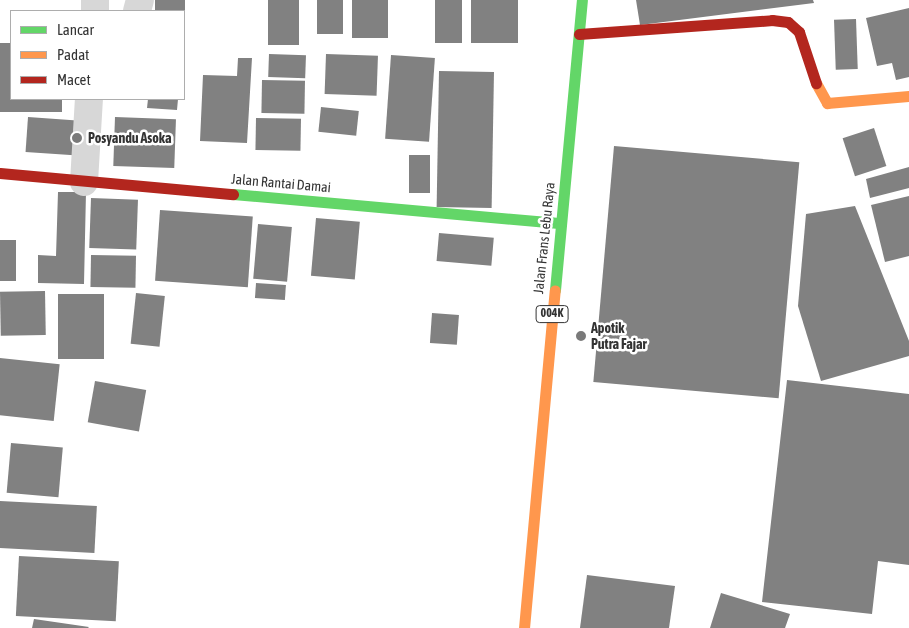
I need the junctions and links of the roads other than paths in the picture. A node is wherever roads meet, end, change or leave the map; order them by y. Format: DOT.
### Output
graph roads {
  1 [pos="582,0"];
  2 [pos="579,34"];
  3 [pos="909,96"];
  4 [pos="89,100"];
  5 [pos="0,173"];
  6 [pos="84,182"];
  7 [pos="559,223"];
  8 [pos="524,628"];
  1 -- 2 [label="street, Jalan Frans Lebu Raya / 004K"];
  2 -- 3 [label="street"];
  2 -- 7 [label="street, Jalan Frans Lebu Raya / 004K"];
  4 -- 6 [label="street"];
  5 -- 6 [label="street, Jalan Rantai Damai"];
  6 -- 7 [label="street, Jalan Rantai Damai"];
  7 -- 8 [label="street, Jalan Frans Lebu Raya / 004K"];
}
